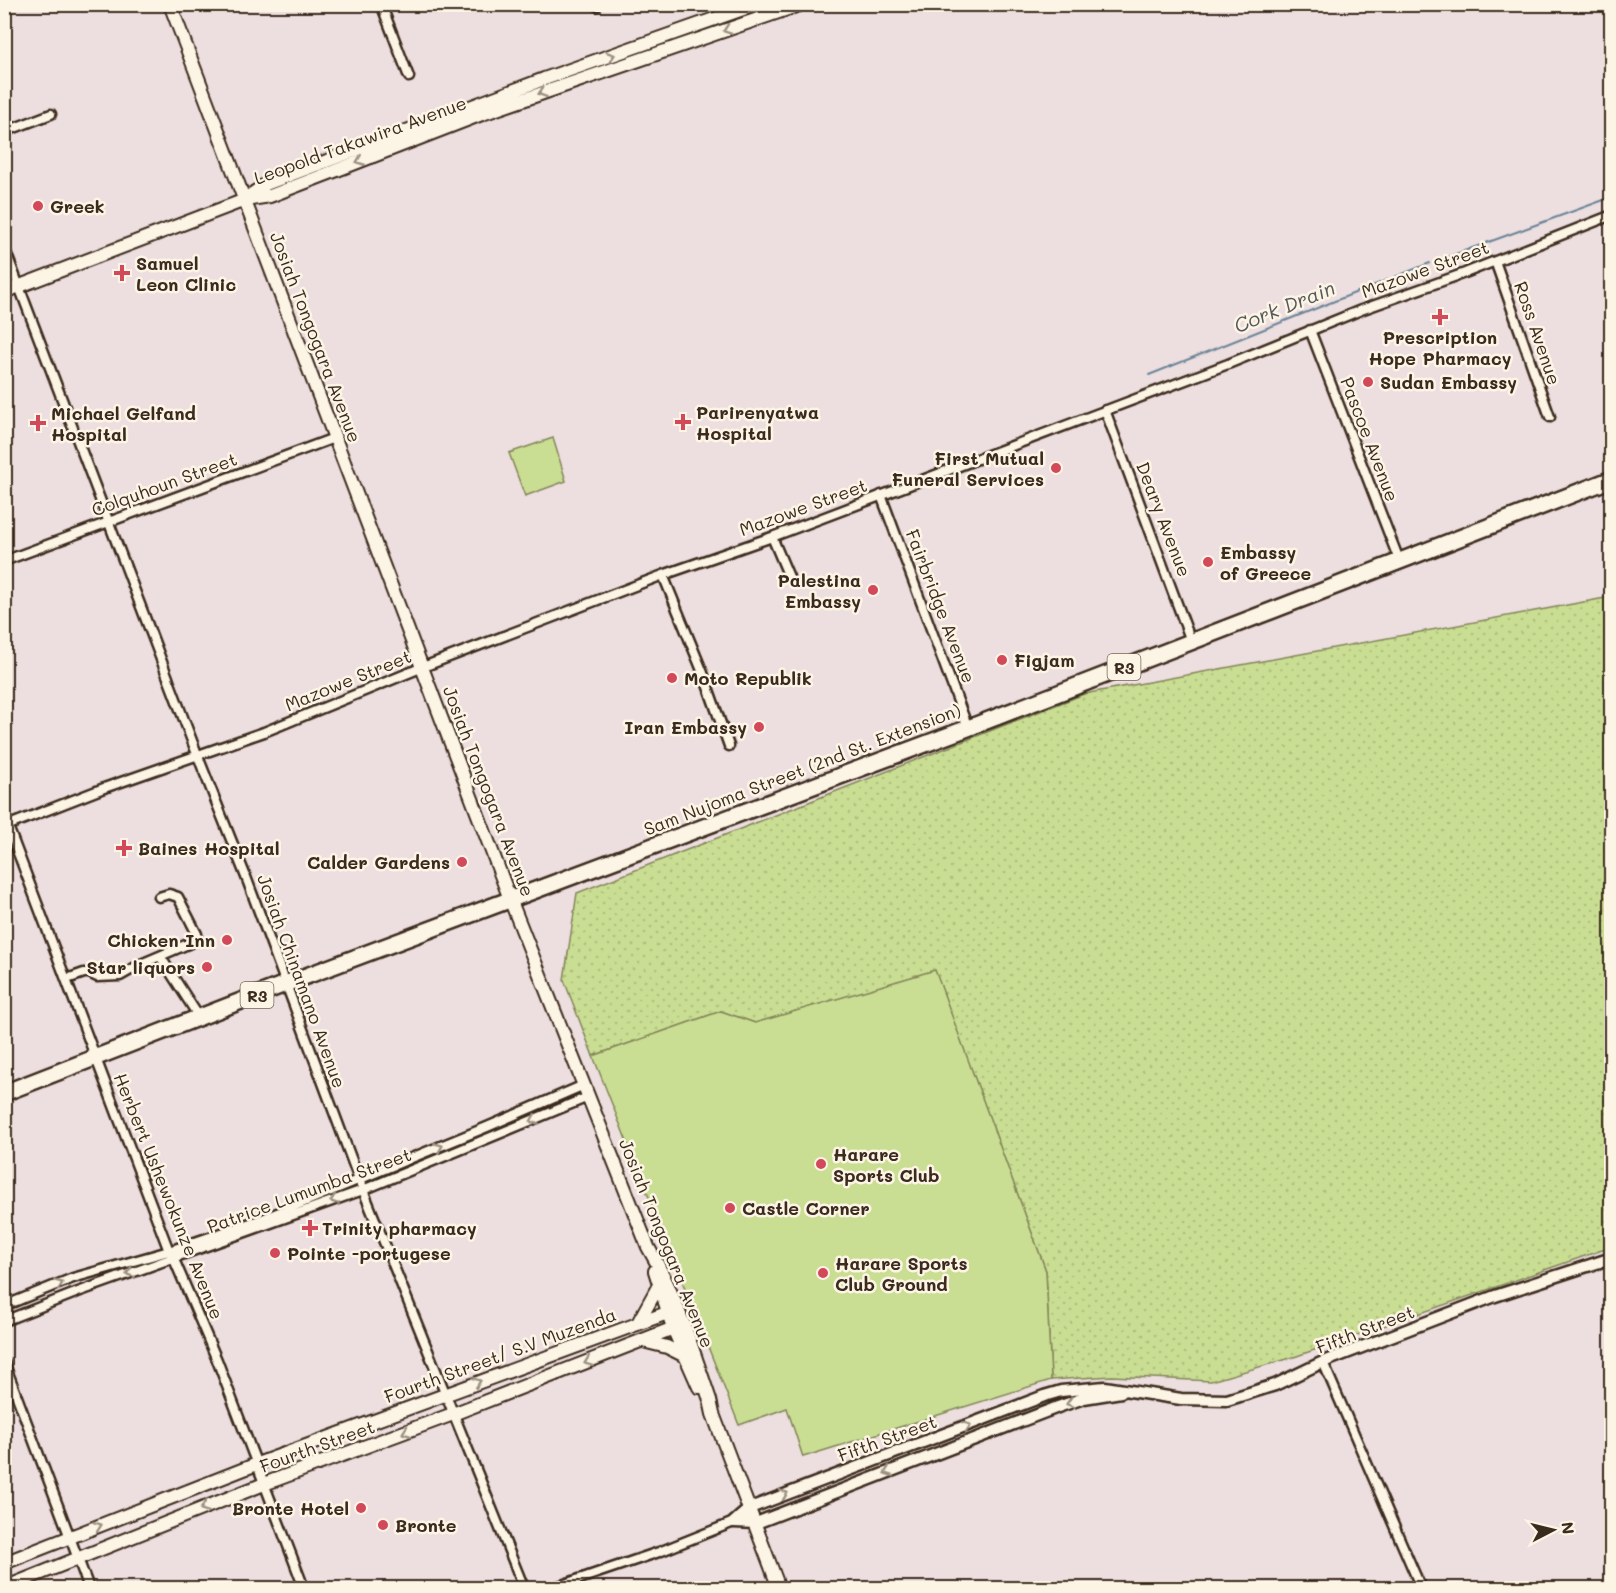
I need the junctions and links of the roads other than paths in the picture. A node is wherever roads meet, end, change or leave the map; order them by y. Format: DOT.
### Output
graph roads {
  1 [pos="170,4"];
  2 [pos="381,4"];
  3 [pos="758,4"];
  4 [pos="802,4"];
  5 [pos="409,77"];
  6 [pos="51,114"];
  7 [pos="4,132"];
  8 [pos="245,200"];
  9 [pos="1611,215"];
  10 [pos="4,247"];
  11 [pos="1495,261"];
  12 [pos="20,287"];
  13 [pos="4,292"];
  14 [pos="1310,330"];
  15 [pos="1105,410"];
  16 [pos="1550,417"];
  17 [pos="334,438"];
  18 [pos="1611,479"];
  19 [pos="881,495"];
  20 [pos="109,522"];
  21 [pos="772,537"];
  22 [pos="4,561"];
  23 [pos="1399,561"];
  24 [pos="663,575"];
  25 [pos="789,577"];
  26 [pos="1191,641"];
  27 [pos="423,667"];
  28 [pos="968,728"];
  29 [pos="729,746"];
  30 [pos="197,754"];
  31 [pos="4,816"];
  32 [pos="6,826"];
  33 [pos="159,897"];
  34 [pos="510,899"];
  35 [pos="160,956"];
  36 [pos="67,979"];
  37 [pos="285,984"];
  38 [pos="199,1017"];
  39 [pos="96,1056"];
  40 [pos="584,1085"];
  41 [pos="4,1093"];
  42 [pos="588,1097"];
  43 [pos="359,1180"];
  44 [pos="363,1190"];
  45 [pos="648,1247"];
  46 [pos="171,1254"];
  47 [pos="1611,1258"];
  48 [pos="659,1285"];
  49 [pos="4,1306"];
  50 [pos="673,1311"];
  51 [pos="4,1321"];
  52 [pos="638,1323"];
  53 [pos="678,1326"];
  54 [pos="643,1341"];
  55 [pos="683,1355"];
  56 [pos="4,1362"];
  57 [pos="1323,1362"];
  58 [pos="1127,1391"];
  59 [pos="446,1394"];
  60 [pos="453,1414"];
  61 [pos="713,1414"];
  62 [pos="257,1464"];
  63 [pos="264,1484"];
  64 [pos="750,1508"];
  65 [pos="734,1522"];
  66 [pos="756,1523"];
  67 [pos="70,1536"];
  68 [pos="78,1558"];
  69 [pos="4,1563"];
  70 [pos="4,1588"];
  71 [pos="89,1588"];
  72 [pos="304,1588"];
  73 [pos="524,1588"];
  74 [pos="553,1588"];
  75 [pos="779,1588"];
  76 [pos="1421,1588"];
  1 -- 8 [label="main road, Josiah Tongogara Avenue"];
  2 -- 5 [label="street"];
  8 -- 3 [label="main road, Leopold Takawira Avenue, one-way"];
  4 -- 8 [label="main road, Leopold Takawira Avenue, one-way"];
  6 -- 7 [label="street"];
  8 -- 12 [label="main road"];
  8 -- 17 [label="main road, Josiah Tongogara Avenue"];
  9 -- 11 [label="street, Mazowe Street"];
  10 -- 12 [label="street, Josiah Chinamano Avenue"];
  11 -- 14 [label="street, Mazowe Street"];
  11 -- 16 [label="street, Ross Avenue"];
  12 -- 13 [label="main road"];
  12 -- 20 [label="street, Josiah Chinamano Avenue"];
  14 -- 15 [label="street, Mazowe Street"];
  14 -- 23 [label="street, Pascoe Avenue"];
  15 -- 19 [label="street, Mazowe Street"];
  15 -- 26 [label="street, Deary Avenue"];
  17 -- 20 [label="street, Colquhoun Street"];
  17 -- 27 [label="main road, Josiah Tongogara Avenue"];
  18 -- 23 [label="highway, Sam Nujoma Street (2nd St. Extension) / R3"];
  19 -- 21 [label="street, Mazowe Street"];
  19 -- 28 [label="street, Fairbridge Avenue"];
  20 -- 22 [label="street, Colquhoun Street"];
  20 -- 30 [label="street, Josiah Chinamano Avenue"];
  21 -- 24 [label="street, Mazowe Street"];
  21 -- 25 [label="street"];
  23 -- 26 [label="highway, Sam Nujoma Street (2nd St. Extension) / R3"];
  24 -- 27 [label="street, Mazowe Street"];
  24 -- 29 [label="street"];
  26 -- 28 [label="highway, Sam Nujoma Street (2nd St. Extension) / R3"];
  27 -- 30 [label="street, Mazowe Street"];
  27 -- 34 [label="main road, Josiah Tongogara Avenue"];
  28 -- 34 [label="highway, Sam Nujoma Street (2nd St. Extension) / R3"];
  30 -- 32 [label="street, Mazowe Street"];
  30 -- 37 [label="street, Josiah Chinamano Avenue"];
  31 -- 32 [label="street, Herbert Ushewokunze Avenue"];
  32 -- 36 [label="street, Herbert Ushewokunze Avenue"];
  33 -- 35 [label="street"];
  34 -- 37 [label="highway, Sam Nujoma Street (2nd St. Extension) / R3"];
  34 -- 40 [label="main road, Josiah Tongogara Avenue"];
  35 -- 36 [label="street"];
  35 -- 38 [label="street"];
  36 -- 39 [label="street, Herbert Ushewokunze Avenue"];
  37 -- 38 [label="highway, Sam Nujoma Street (2nd St. Extension) / R3"];
  37 -- 43 [label="street, Josiah Chinamano Avenue"];
  38 -- 39 [label="highway, Sam Nujoma Street (2nd St. Extension) / R3"];
  39 -- 41 [label="highway, Sam Nujoma Street (2nd St. Extension) / R3"];
  39 -- 46 [label="street, Herbert Ushewokunze Avenue"];
  40 -- 42 [label="main road, Josiah Tongogara Avenue"];
  43 -- 40 [label="street, Patrice Lumumba Street, one-way"];
  42 -- 44 [label="street, Patrice Lumumba Street, one-way"];
  42 -- 45 [label="main road, Josiah Tongogara Avenue"];
  43 -- 44 [label="street, Josiah Chinamano Avenue"];
  43 -- 46 [label="street, Patrice Lumumba Street"];
  44 -- 46 [label="street, Patrice Lumumba Street, one-way"];
  44 -- 59 [label="street, Josiah Chinamano Avenue"];
  45 -- 48 [label="main road"];
  45 -- 50 [label="main road, Josiah Tongogara Avenue"];
  49 -- 46 [label="street, Patrice Lumumba Street, one-way"];
  46 -- 51 [label="street, Patrice Lumumba Street, one-way"];
  46 -- 62 [label="street, Herbert Ushewokunze Avenue"];
  47 -- 57 [label="street, Fifth Street"];
  48 -- 50 [label="main road"];
  48 -- 52 [label="main road"];
  50 -- 52 [label="main road"];
  50 -- 53 [label="main road"];
  59 -- 52 [label="main road, Fourth Street/ S.V Muzenda, one-way"];
  53 -- 54 [label="main road, Fourth Street"];
  53 -- 55 [label="main road"];
  53 -- 61 [label="main road, Josiah Tongogara Avenue"];
  54 -- 55 [label="main road"];
  54 -- 60 [label="main road, Fourth Street, one-way"];
  55 -- 61 [label="main road"];
  56 -- 67 [label="street"];
  57 -- 58 [label="street, Fifth Street"];
  57 -- 76 [label="street"];
  64 -- 58 [label="street, Fifth Street, one-way"];
  58 -- 66 [label="street, Fifth Street, one-way"];
  59 -- 60 [label="street, Josiah Chinamano Avenue"];
  59 -- 62 [label="main road, Fourth Street/ S.V Muzenda"];
  60 -- 63 [label="main road, Fourth Street, one-way"];
  60 -- 73 [label="street, Josiah Chinamano Avenue"];
  61 -- 64 [label="main road, Josiah Tongogara Avenue"];
  62 -- 63 [label="street, Herbert Ushewokunze Avenue"];
  67 -- 62 [label="main road, Fourth Street/ S.V Muzenda, one-way"];
  63 -- 68 [label="main road, Fourth Street, one-way"];
  63 -- 72 [label="street, Herbert Ushewokunze Avenue"];
  64 -- 65 [label="street, Fifth Street"];
  64 -- 66 [label="main road, Josiah Tongogara Avenue"];
  65 -- 66 [label="street, Fifth Street"];
  65 -- 74 [label="street, Fifth Street"];
  66 -- 75 [label="main road, Josiah Tongogara Avenue"];
  67 -- 68 [label="street"];
  67 -- 69 [label="main road, Fourth Street/ S.V Muzenda"];
  68 -- 70 [label="main road, Fourth Street"];
  68 -- 71 [label="street"];
}
